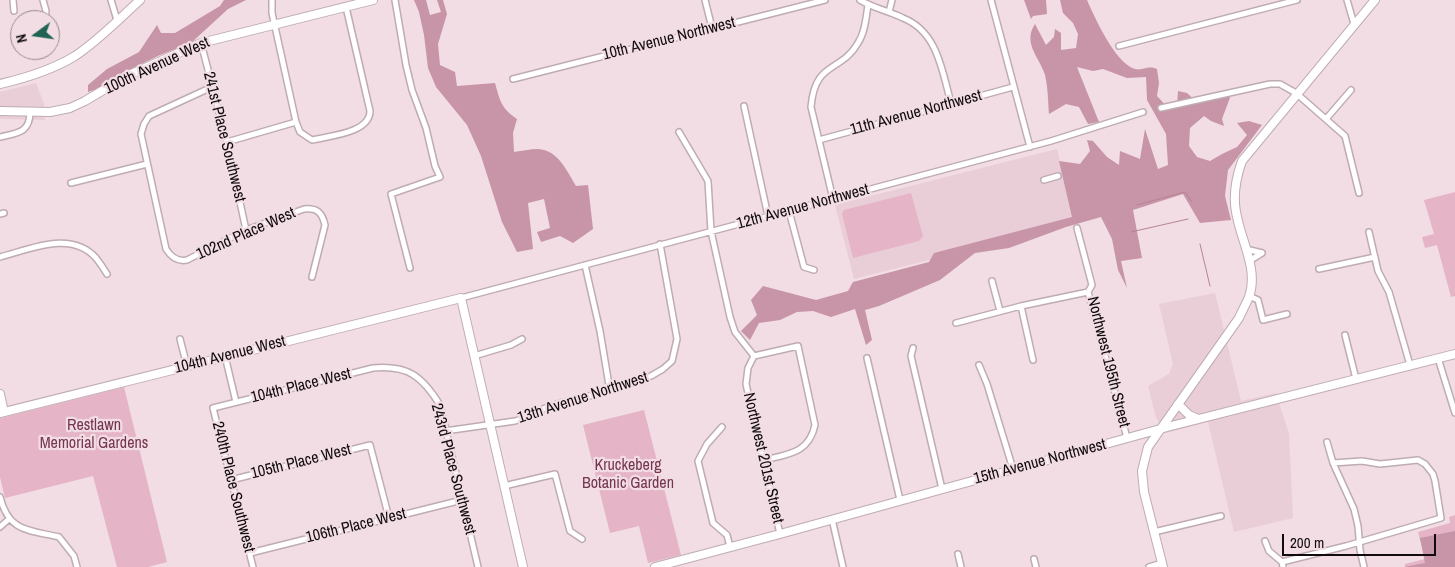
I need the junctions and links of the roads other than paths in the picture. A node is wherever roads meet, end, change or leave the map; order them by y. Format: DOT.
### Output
graph roads {
  1 [pos="111,0"];
  2 [pos="140,0"];
  3 [pos="272,0"];
  4 [pos="373,0"];
  5 [pos="395,0"];
  6 [pos="705,0"];
  7 [pos="825,0"];
  8 [pos="860,0"];
  9 [pos="892,0"];
  10 [pos="991,0"];
  11 [pos="1297,0"];
  12 [pos="1347,0"];
  13 [pos="1374,0"];
  14 [pos="868,5"];
  15 [pos="346,7"];
  16 [pos="889,12"];
  17 [pos="117,20"];
  18 [pos="1354,24"];
  19 [pos="274,25"];
  20 [pos="712,28"];
  21 [pos="201,43"];
  22 [pos="1118,46"];
  23 [pos="513,79"];
  24 [pos="0,84"];
  25 [pos="212,87"];
  26 [pos="1013,87"];
  27 [pos="1351,90"];
  28 [pos="1296,93"];
  29 [pos="951,103"];
  30 [pos="744,106"];
  31 [pos="1161,108"];
  32 [pos="0,111"];
  33 [pos="30,112"];
  34 [pos="1143,112"];
  35 [pos="1326,119"];
  36 [pos="296,122"];
  37 [pos="679,132"];
  38 [pos="0,136"];
  39 [pos="819,140"];
  40 [pos="226,142"];
  41 [pos="1030,147"];
  42 [pos="147,164"];
  43 [pos="1058,176"];
  44 [pos="1044,180"];
  45 [pos="71,183"];
  46 [pos="1359,192"];
  47 [pos="833,199"];
  48 [pos="790,211"];
  49 [pos="768,216"];
  50 [pos="1077,228"];
  51 [pos="246,230"];
  52 [pos="711,231"];
  53 [pos="1369,232"];
  54 [pos="660,244"];
  55 [pos="1246,249"];
  56 [pos="0,257"];
  57 [pos="1375,257"];
  58 [pos="1249,261"];
  59 [pos="585,265"];
  60 [pos="410,268"];
  61 [pos="814,270"];
  62 [pos="1319,270"];
  63 [pos="108,274"];
  64 [pos="312,277"];
  65 [pos="992,281"];
  66 [pos="1088,292"];
  67 [pos="1249,296"];
  68 [pos="461,298"];
  69 [pos="1021,306"];
  70 [pos="1000,311"];
  71 [pos="1287,314"];
  72 [pos="956,323"];
  73 [pos="1345,335"];
  74 [pos="180,339"];
  75 [pos="522,339"];
  76 [pos="913,348"];
  77 [pos="1455,354"];
  78 [pos="225,356"];
  79 [pos="474,356"];
  80 [pos="754,356"];
  81 [pos="867,358"];
  82 [pos="1438,358"];
  83 [pos="1033,360"];
  84 [pos="979,365"];
  85 [pos="1410,365"];
  86 [pos="187,366"];
  87 [pos="390,366"];
  88 [pos="1356,379"];
  89 [pos="610,391"];
  90 [pos="0,394"];
  91 [pos="236,402"];
  92 [pos="1178,404"];
  93 [pos="213,408"];
  94 [pos="2,412"];
  95 [pos="1455,413"];
  96 [pos="1198,419"];
  97 [pos="490,424"];
  98 [pos="722,427"];
  99 [pos="1160,429"];
  100 [pos="445,431"];
  101 [pos="1128,438"];
  102 [pos="1327,442"];
  103 [pos="1148,447"];
  104 [pos="764,460"];
  105 [pos="1333,463"];
  106 [pos="1013,469"];
  107 [pos="232,480"];
  108 [pos="504,486"];
  109 [pos="942,489"];
  110 [pos="0,497"];
  111 [pos="462,500"];
  112 [pos="900,500"];
  113 [pos="1221,516"];
  114 [pos="389,518"];
  115 [pos="9,519"];
  116 [pos="832,519"];
  117 [pos="0,527"];
  118 [pos="1154,532"];
  119 [pos="780,534"];
  120 [pos="582,540"];
  121 [pos="1265,541"];
  122 [pos="1359,542"];
  123 [pos="730,547"];
  124 [pos="250,553"];
  125 [pos="958,554"];
  126 [pos="1034,559"];
  127 [pos="1283,564"];
  128 [pos="1162,565"];
  129 [pos="77,567"];
  130 [pos="253,567"];
  131 [pos="478,567"];
  132 [pos="523,567"];
  133 [pos="654,567"];
  134 [pos="844,567"];
  135 [pos="961,567"];
  136 [pos="1036,567"];
  137 [pos="1149,567"];
  138 [pos="1364,567"];
  1 -- 17 [label="street"];
  2 -- 17 [label="street"];
  3 -- 19 [label="street"];
  4 -- 15 [label="street, 100th Avenue West"];
  5 -- 60 [label="street"];
  6 -- 20 [label="street"];
  7 -- 20 [label="street, 10th Avenue Northwest"];
  8 -- 14 [label="street"];
  9 -- 16 [label="street"];
  10 -- 26 [label="street"];
  11 -- 22 [label="street"];
  12 -- 18 [label="street"];
  13 -- 18 [label="street"];
  14 -- 16 [label="street"];
  14 -- 39 [label="street"];
  15 -- 19 [label="street, 100th Avenue West"];
  15 -- 36 [label="street"];
  16 -- 29 [label="street"];
  17 -- 24 [label="street"];
  18 -- 28 [label="street"];
  19 -- 21 [label="street, 100th Avenue West"];
  19 -- 36 [label="street"];
  20 -- 23 [label="street, 10th Avenue Northwest"];
  21 -- 25 [label="street, 241st Place Southwest"];
  21 -- 33 [label="street, 100th Avenue West"];
  25 -- 40 [label="street, 241st Place Southwest"];
  25 -- 42 [label="street"];
  26 -- 29 [label="street, 11th Avenue Northwest"];
  26 -- 41 [label="street"];
  27 -- 35 [label="street"];
  28 -- 31 [label="street"];
  28 -- 35 [label="street"];
  28 -- 55 [label="street"];
  29 -- 39 [label="street, 11th Avenue Northwest"];
  30 -- 49 [label="street"];
  32 -- 33 [label="street, 100th Avenue West"];
  33 -- 38 [label="street"];
  34 -- 41 [label="street, 12th Avenue Northwest"];
  35 -- 46 [label="street"];
  36 -- 40 [label="street"];
  37 -- 52 [label="street"];
  39 -- 47 [label="street"];
  40 -- 51 [label="street, 241st Place Southwest"];
  41 -- 47 [label="street, 12th Avenue Northwest"];
  42 -- 45 [label="street"];
  42 -- 51 [label="street, 102nd Place West"];
  43 -- 44 [label="street"];
  47 -- 48 [label="street, 12th Avenue Northwest"];
  48 -- 49 [label="street, 12th Avenue Northwest"];
  48 -- 61 [label="street"];
  49 -- 52 [label="street, 12th Avenue Northwest"];
  50 -- 66 [label="street, Northwest 195th Street"];
  51 -- 64 [label="street, 102nd Place West"];
  52 -- 54 [label="street, 12th Avenue Northwest"];
  52 -- 80 [label="street"];
  53 -- 57 [label="street"];
  54 -- 59 [label="street, 12th Avenue Northwest"];
  54 -- 89 [label="street, 13th Avenue Northwest"];
  55 -- 58 [label="street"];
  55 -- 58 [label="street"];
  56 -- 63 [label="street"];
  57 -- 62 [label="street"];
  57 -- 85 [label="street"];
  58 -- 67 [label="street"];
  59 -- 68 [label="street, 12th Avenue Northwest"];
  59 -- 89 [label="street"];
  65 -- 70 [label="street"];
  66 -- 69 [label="street"];
  66 -- 101 [label="street, Northwest 195th Street"];
  67 -- 71 [label="street"];
  67 -- 92 [label="street"];
  68 -- 78 [label="street, 104th Avenue West"];
  68 -- 79 [label="street"];
  69 -- 70 [label="street"];
  69 -- 83 [label="street"];
  70 -- 72 [label="street"];
  73 -- 88 [label="street"];
  74 -- 86 [label="street"];
  75 -- 79 [label="street"];
  76 -- 109 [label="street"];
  77 -- 82 [label="street, 15th Avenue Northwest"];
  78 -- 86 [label="street, 104th Avenue West"];
  78 -- 91 [label="street"];
  79 -- 97 [label="street"];
  80 -- 104 [label="street, Northwest 201st Street"];
  80 -- 104 [label="street"];
  81 -- 112 [label="street"];
  82 -- 85 [label="street, 15th Avenue Northwest"];
  82 -- 95 [label="street"];
  84 -- 106 [label="street"];
  85 -- 88 [label="street, 15th Avenue Northwest"];
  86 -- 94 [label="street, 104th Avenue West"];
  87 -- 91 [label="street, 104th Place West"];
  87 -- 100 [label="street, 243rd Place Southwest"];
  88 -- 96 [label="street, 15th Avenue Northwest"];
  89 -- 97 [label="street, 13th Avenue Northwest"];
  90 -- 94 [label="street"];
  91 -- 93 [label="street, 104th Place West"];
  92 -- 96 [label="street"];
  92 -- 99 [label="street"];
  93 -- 107 [label="street, 240th Place Southwest"];
  96 -- 99 [label="street, 15th Avenue Northwest"];
  97 -- 100 [label="street"];
  97 -- 108 [label="street"];
  98 -- 123 [label="street"];
  99 -- 101 [label="street, 15th Avenue Northwest"];
  99 -- 103 [label="street"];
  100 -- 111 [label="street, 243rd Place Southwest"];
  101 -- 103 [label="street"];
  101 -- 106 [label="street, 15th Avenue Northwest"];
  102 -- 105 [label="street"];
  103 -- 118 [label="street"];
  104 -- 119 [label="street, Northwest 201st Street"];
  105 -- 122 [label="street"];
  105 -- 122 [label="street"];
  106 -- 109 [label="street, 15th Avenue Northwest"];
  107 -- 114 [label="street, 105th Place West"];
  107 -- 124 [label="street, 240th Place Southwest"];
  108 -- 120 [label="street"];
  108 -- 132 [label="street"];
  109 -- 112 [label="street, 15th Avenue Northwest"];
  110 -- 115 [label="street"];
  111 -- 114 [label="street, 106th Place West"];
  111 -- 131 [label="street, 243rd Place Southwest"];
  112 -- 116 [label="street, 15th Avenue Northwest"];
  113 -- 118 [label="street"];
  114 -- 124 [label="street, 106th Place West"];
  115 -- 117 [label="street"];
  115 -- 129 [label="street"];
  116 -- 119 [label="street, 15th Avenue Northwest"];
  116 -- 134 [label="street"];
  118 -- 128 [label="street"];
  119 -- 123 [label="street, 15th Avenue Northwest"];
  121 -- 127 [label="street"];
  122 -- 127 [label="street"];
  122 -- 138 [label="street"];
  123 -- 133 [label="street, 15th Avenue Northwest"];
  124 -- 130 [label="street, 240th Place Southwest"];
  125 -- 135 [label="street"];
  126 -- 136 [label="street"];
  128 -- 137 [label="street"];
}
